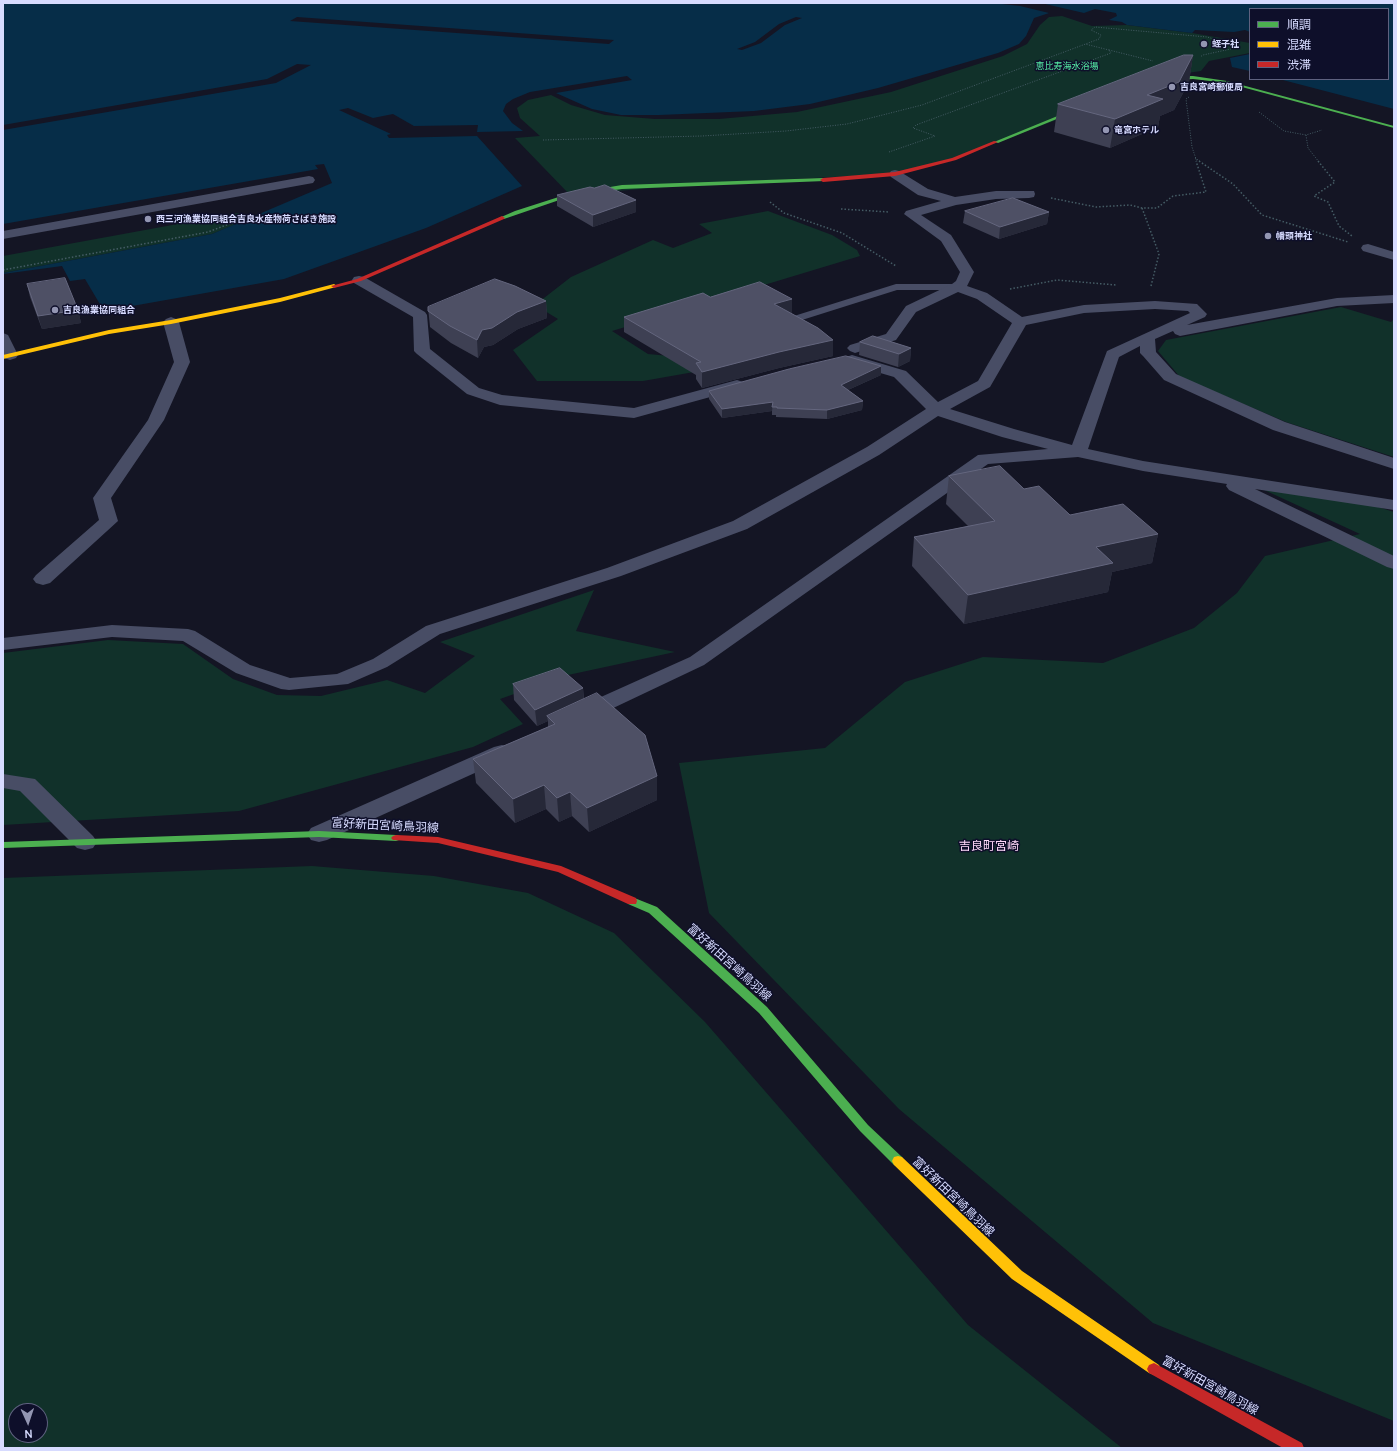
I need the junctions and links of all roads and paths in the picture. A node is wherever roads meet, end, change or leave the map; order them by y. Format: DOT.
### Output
graph roads {
  1 [pos="1084,44"];
  2 [pos="1203,78"];
  3 [pos="1151,82"];
  4 [pos="1093,103"];
  5 [pos="1394,127"];
  6 [pos="1326,128"];
  7 [pos="542,140"];
  8 [pos="888,153"];
  9 [pos="1195,157"];
  10 [pos="895,174"];
  11 [pos="309,180"];
  12 [pos="754,182"];
  13 [pos="1029,194"];
  14 [pos="955,201"];
  15 [pos="1142,208"];
  16 [pos="841,209"];
  17 [pos="911,214"];
  18 [pos="234,222"];
  19 [pos="3,235"];
  20 [pos="1368,248"];
  21 [pos="1394,256"];
  22 [pos="901,269"];
  23 [pos="3,270"];
  24 [pos="359,280"];
  25 [pos="1116,285"];
  26 [pos="1151,286"];
  27 [pos="957,287"];
  28 [pos="982,296"];
  29 [pos="1394,299"];
  30 [pos="798,318"];
  31 [pos="171,322"];
  32 [pos="1020,322"];
  33 [pos="1152,335"];
  34 [pos="3,338"];
  35 [pos="7,356"];
  36 [pos="755,380"];
  37 [pos="936,410"];
  38 [pos="1078,452"];
  39 [pos="1394,464"];
  40 [pos="1215,477"];
  41 [pos="1394,505"];
  42 [pos="1394,563"];
  43 [pos="43,579"];
  44 [pos="3,644"];
  45 [pos="562,723"];
  46 [pos="520,743"];
  47 [pos="3,781"];
  48 [pos="319,834"];
  49 [pos="85,842"];
  50 [pos="3,845"];
  51 [pos="1297,1448"];
  1 -- 2 [label="path"];
  1 -- 7 [label="path"];
  1 -- 8 [label="path"];
  2 -- 3 [label="street"];
  2 -- 5 [label="street"];
  2 -- 9 [label="path"];
  4 -- 10 [label="street"];
  6 -- 20 [label="path"];
  9 -- 15 [label="path"];
  9 -- 20 [label="path"];
  10 -- 12 [label="street"];
  10 -- 14 [label="street"];
  11 -- 19 [label="street"];
  12 -- 22 [label="path"];
  12 -- 24 [label="street"];
  13 -- 14 [label="street"];
  13 -- 15 [label="path"];
  14 -- 17 [label="street"];
  15 -- 26 [label="path"];
  16 -- 17 [label="path"];
  17 -- 27 [label="street"];
  18 -- 23 [label="path"];
  20 -- 21 [label="street"];
  24 -- 31 [label="street"];
  24 -- 36 [label="street"];
  25 -- 28 [label="path"];
  27 -- 28 [label="street"];
  27 -- 30 [label="lane"];
  27 -- 37 [label="street"];
  28 -- 32 [label="street"];
  29 -- 33 [label="street"];
  31 -- 35 [label="street"];
  31 -- 43 [label="street"];
  32 -- 33 [label="street"];
  32 -- 37 [label="street"];
  33 -- 38 [label="street"];
  33 -- 39 [label="street"];
  34 -- 35 [label="street"];
  37 -- 38 [label="street"];
  37 -- 44 [label="street"];
  38 -- 40 [label="street"];
  38 -- 45 [label="street"];
  40 -- 41 [label="street"];
  40 -- 42 [label="street"];
  46 -- 48 [label="street"];
  47 -- 49 [label="street"];
  48 -- 49 [label="street, 富好新田宮崎鳥羽線"];
  48 -- 51 [label="street, 富好新田宮崎鳥羽線"];
  49 -- 50 [label="street, 富好新田宮崎鳥羽線"];
}
